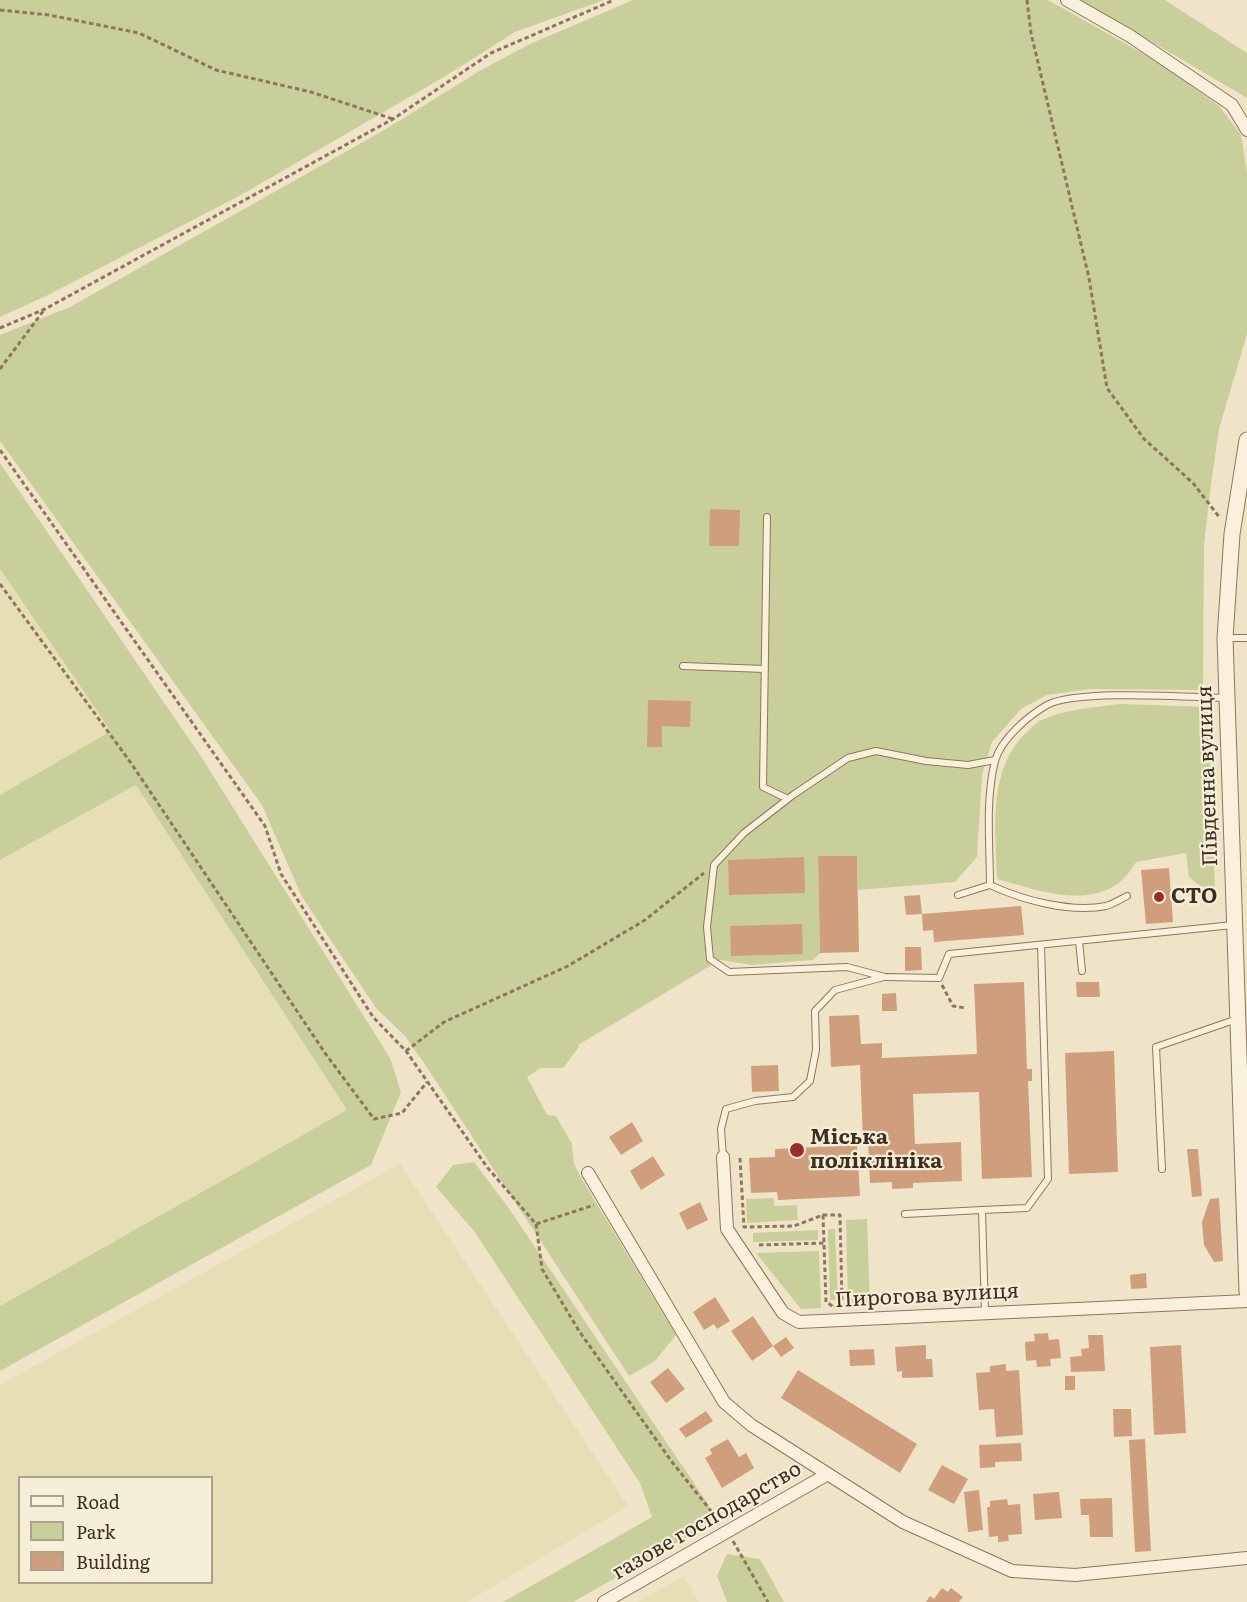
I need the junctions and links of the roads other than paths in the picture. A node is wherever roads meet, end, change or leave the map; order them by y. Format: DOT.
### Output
graph roads {
  1 [pos="1067,0"];
  2 [pos="1247,130"];
  3 [pos="1247,440"];
  4 [pos="767,517"];
  5 [pos="1225,638"];
  6 [pos="1247,638"];
  7 [pos="683,666"];
  8 [pos="765,669"];
  9 [pos="1227,698"];
  10 [pos="995,760"];
  11 [pos="788,800"];
  12 [pos="990,885"];
  13 [pos="957,895"];
  14 [pos="1127,896"];
  15 [pos="1234,924"];
  16 [pos="1079,941"];
  17 [pos="1041,945"];
  18 [pos="1082,971"];
  19 [pos="885,977"];
  20 [pos="1237,1018"];
  21 [pos="723,1157"];
  22 [pos="1162,1169"];
  23 [pos="588,1173"];
  24 [pos="982,1210"];
  25 [pos="905,1214"];
  26 [pos="1247,1269"];
  27 [pos="1247,1292"];
  28 [pos="1247,1301"];
  29 [pos="985,1313"];
  30 [pos="828,1474"];
  31 [pos="1247,1558"];
  32 [pos="604,1602"];
  1 -- 2 [label="street"];
  3 -- 5 [label="street, Південна вулиця"];
  4 -- 8 [label="lane"];
  5 -- 6 [label="lane"];
  5 -- 9 [label="street, Південна вулиця"];
  7 -- 8 [label="lane"];
  8 -- 11 [label="lane"];
  9 -- 10 [label="lane"];
  9 -- 15 [label="street, Південна вулиця"];
  10 -- 11 [label="lane"];
  10 -- 12 [label="lane"];
  11 -- 19 [label="lane"];
  12 -- 13 [label="lane"];
  12 -- 14 [label="lane"];
  15 -- 16 [label="lane"];
  15 -- 20 [label="street, Південна вулиця"];
  16 -- 17 [label="lane"];
  16 -- 18 [label="lane"];
  17 -- 19 [label="lane"];
  17 -- 24 [label="lane"];
  19 -- 21 [label="lane"];
  20 -- 22 [label="lane"];
  20 -- 26 [label="street, Південна вулиця"];
  21 -- 29 [label="street, Пирогова вулиця"];
  23 -- 30 [label="street"];
  24 -- 25 [label="lane"];
  24 -- 29 [label="lane"];
  26 -- 27 [label="street, Південна вулиця"];
  28 -- 29 [label="street, Пирогова вулиця"];
  30 -- 31 [label="street"];
  30 -- 32 [label="street, газове господарство"];
}
